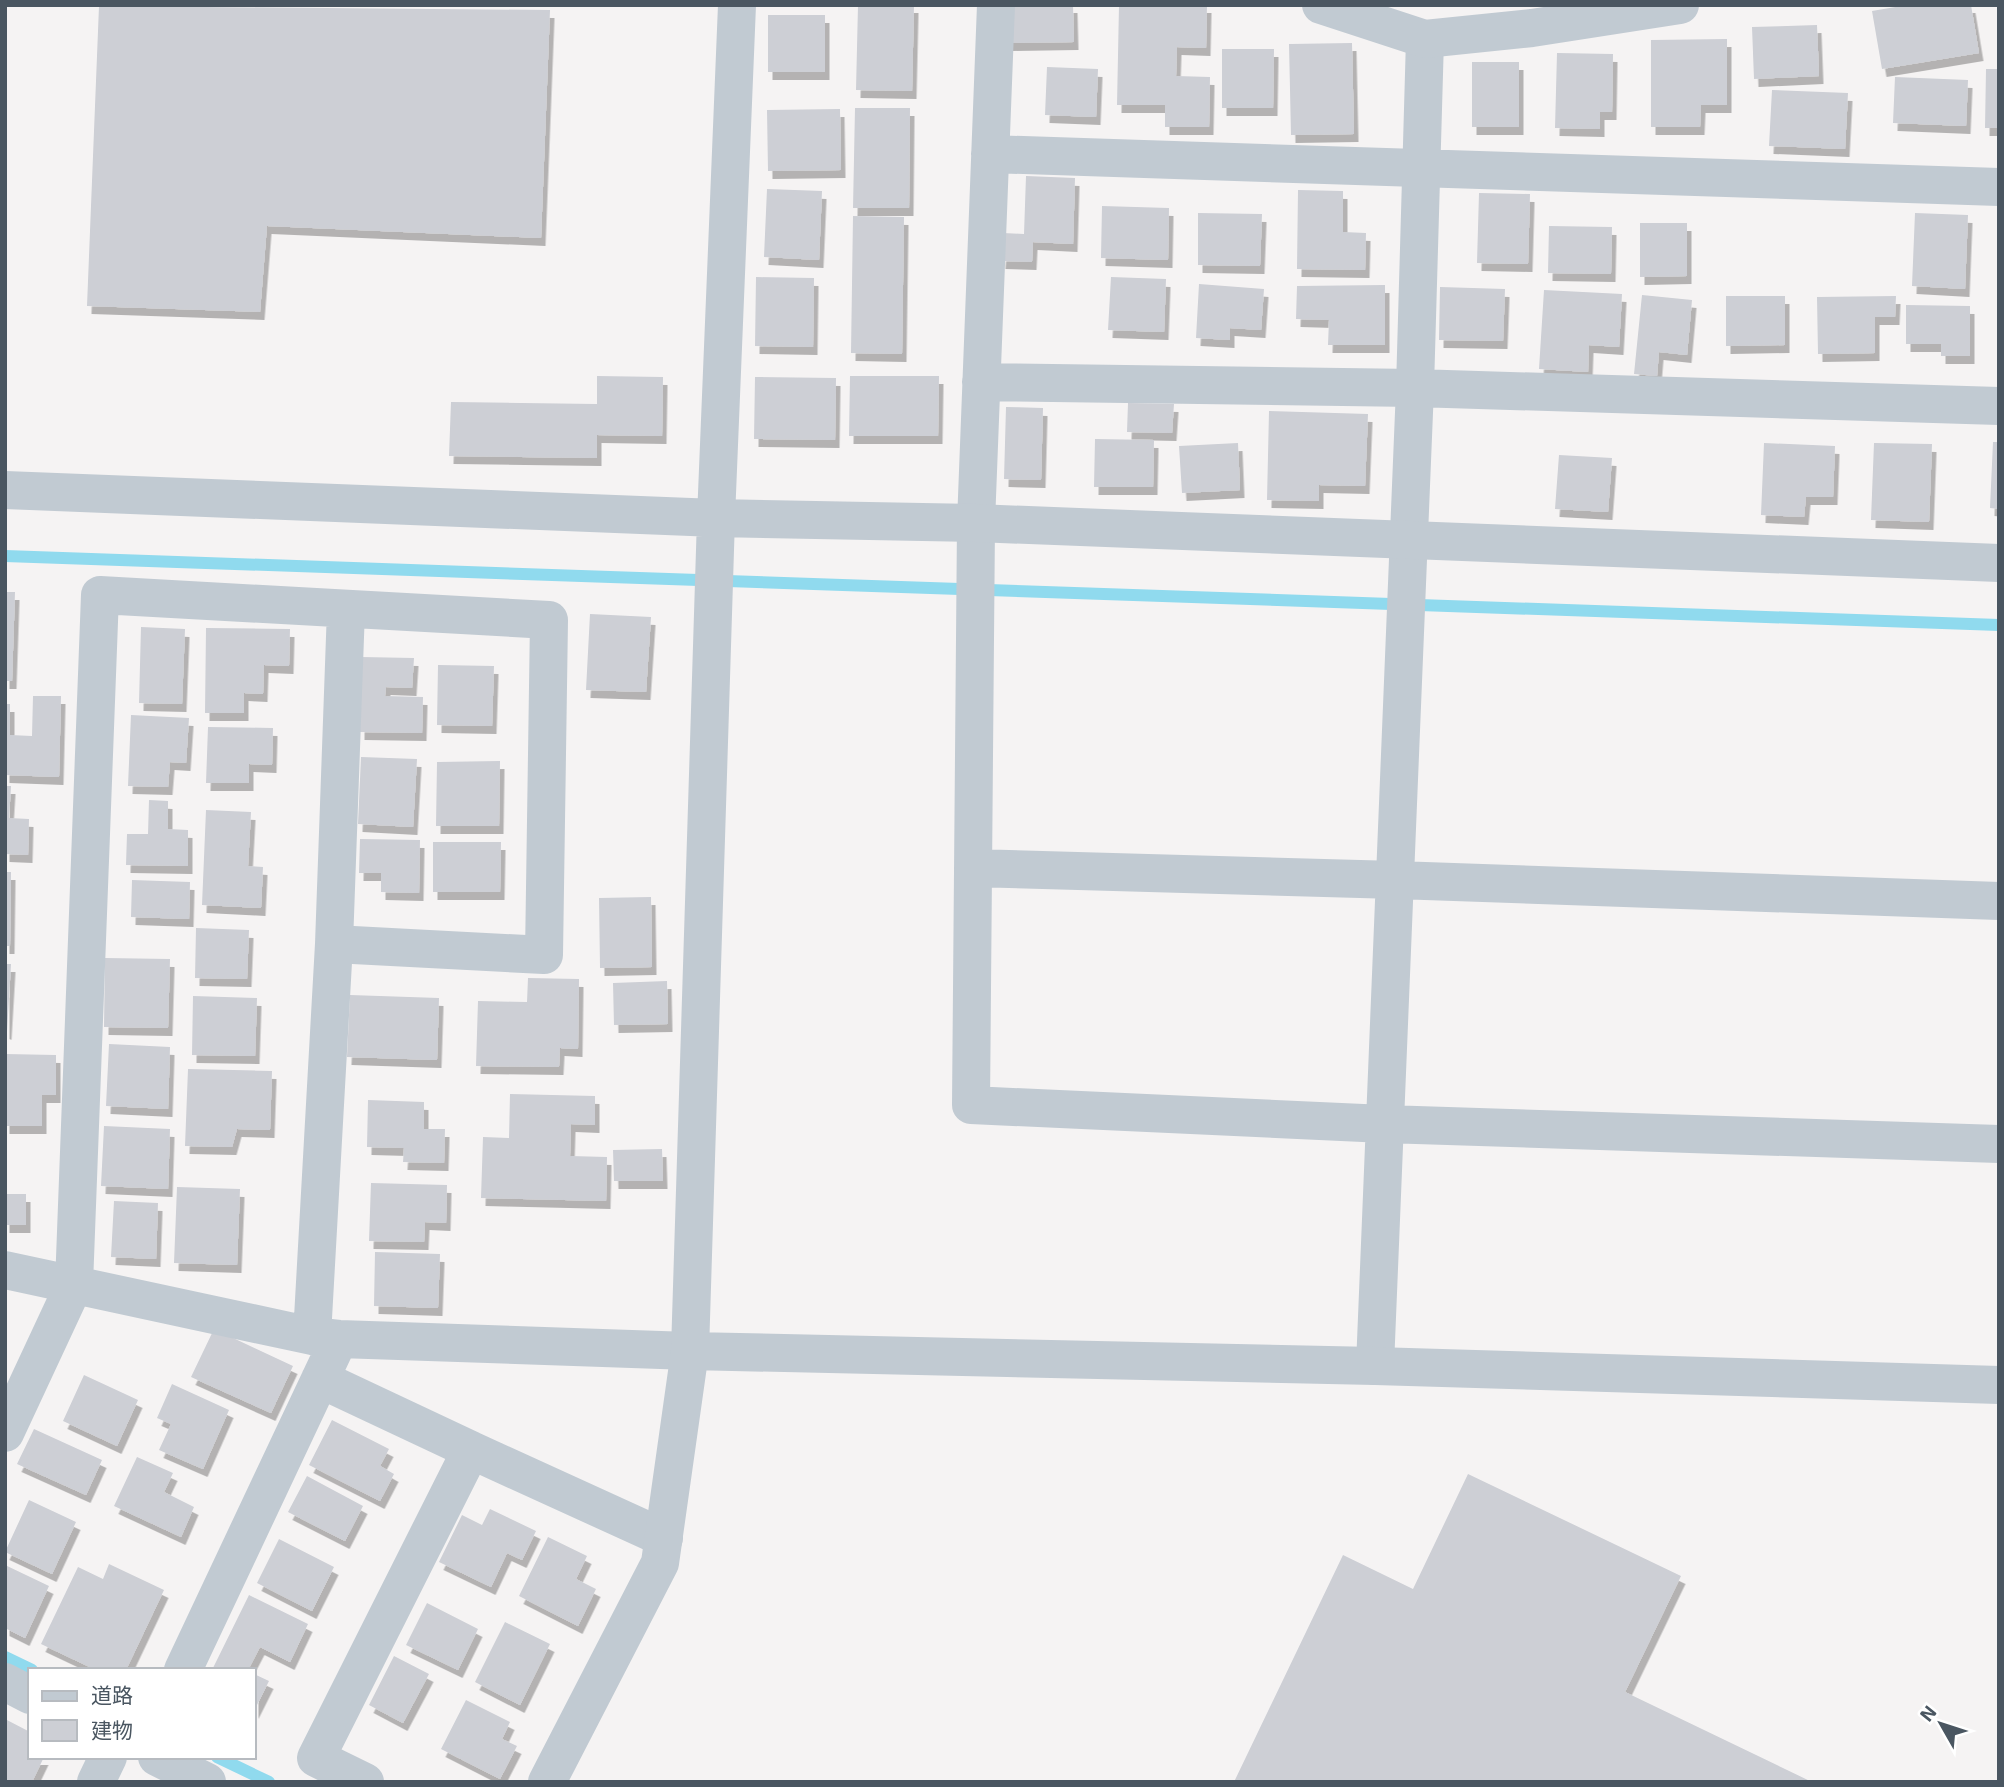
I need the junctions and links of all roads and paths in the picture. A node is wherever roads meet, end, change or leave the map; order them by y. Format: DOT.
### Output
graph roads {
  1 [pos="737,5"];
  2 [pos="996,5"];
  3 [pos="1321,5"];
  4 [pos="1680,5"];
  5 [pos="1425,39"];
  6 [pos="990,154"];
  7 [pos="1422,167"];
  8 [pos="1999,187"];
  9 [pos="981,382"];
  10 [pos="1415,388"];
  11 [pos="1999,406"];
  12 [pos="5,490"];
  13 [pos="716,517"];
  14 [pos="976,523"];
  15 [pos="1408,540"];
  16 [pos="1999,563"];
  17 [pos="346,609"];
  18 [pos="972,869"];
  19 [pos="1396,880"];
  20 [pos="1999,901"];
  21 [pos="334,944"];
  22 [pos="1385,1124"];
  23 [pos="1999,1144"];
  24 [pos="5,1270"];
  25 [pos="74,1285"];
  26 [pos="325,1338"];
  27 [pos="690,1351"];
  28 [pos="1375,1366"];
  29 [pos="320,1379"];
  30 [pos="1999,1385"];
  31 [pos="5,1433"];
  32 [pos="471,1450"];
  33 [pos="664,1538"];
  34 [pos="184,1668"];
  35 [pos="5,1682"];
  36 [pos="28,1694"];
  37 [pos="107,1759"];
  38 [pos="161,1759"];
  39 [pos="96,1782"];
  40 [pos="208,1782"];
  41 [pos="365,1782"];
  42 [pos="547,1782"];
  1 -- 13 [label="street"];
  2 -- 6 [label="street"];
  3 -- 5 [label="street"];
  4 -- 5 [label="street"];
  5 -- 7 [label="street"];
  6 -- 7 [label="street"];
  6 -- 9 [label="street"];
  7 -- 8 [label="street"];
  7 -- 10 [label="street"];
  9 -- 10 [label="street"];
  9 -- 14 [label="street"];
  10 -- 11 [label="street"];
  10 -- 15 [label="street"];
  12 -- 13 [label="street"];
  13 -- 14 [label="street"];
  13 -- 27 [label="street"];
  14 -- 15 [label="street"];
  14 -- 18 [label="street"];
  15 -- 16 [label="street"];
  15 -- 19 [label="street"];
  17 -- 21 [label="street"];
  17 -- 21 [label="street"];
  17 -- 25 [label="street"];
  18 -- 19 [label="street"];
  18 -- 22 [label="street"];
  19 -- 20 [label="street"];
  19 -- 22 [label="street"];
  21 -- 26 [label="street"];
  22 -- 23 [label="street"];
  22 -- 28 [label="street"];
  24 -- 25 [label="street"];
  25 -- 26 [label="street"];
  25 -- 31 [label="street"];
  26 -- 27 [label="street"];
  26 -- 29 [label="street"];
  27 -- 28 [label="street"];
  27 -- 33 [label="street"];
  28 -- 30 [label="street"];
  29 -- 32 [label="street"];
  29 -- 34 [label="street"];
  32 -- 33 [label="street"];
  32 -- 41 [label="street"];
  33 -- 42 [label="street"];
  35 -- 36 [label="street"];
  37 -- 39 [label="street"];
  38 -- 40 [label="street"];
}
